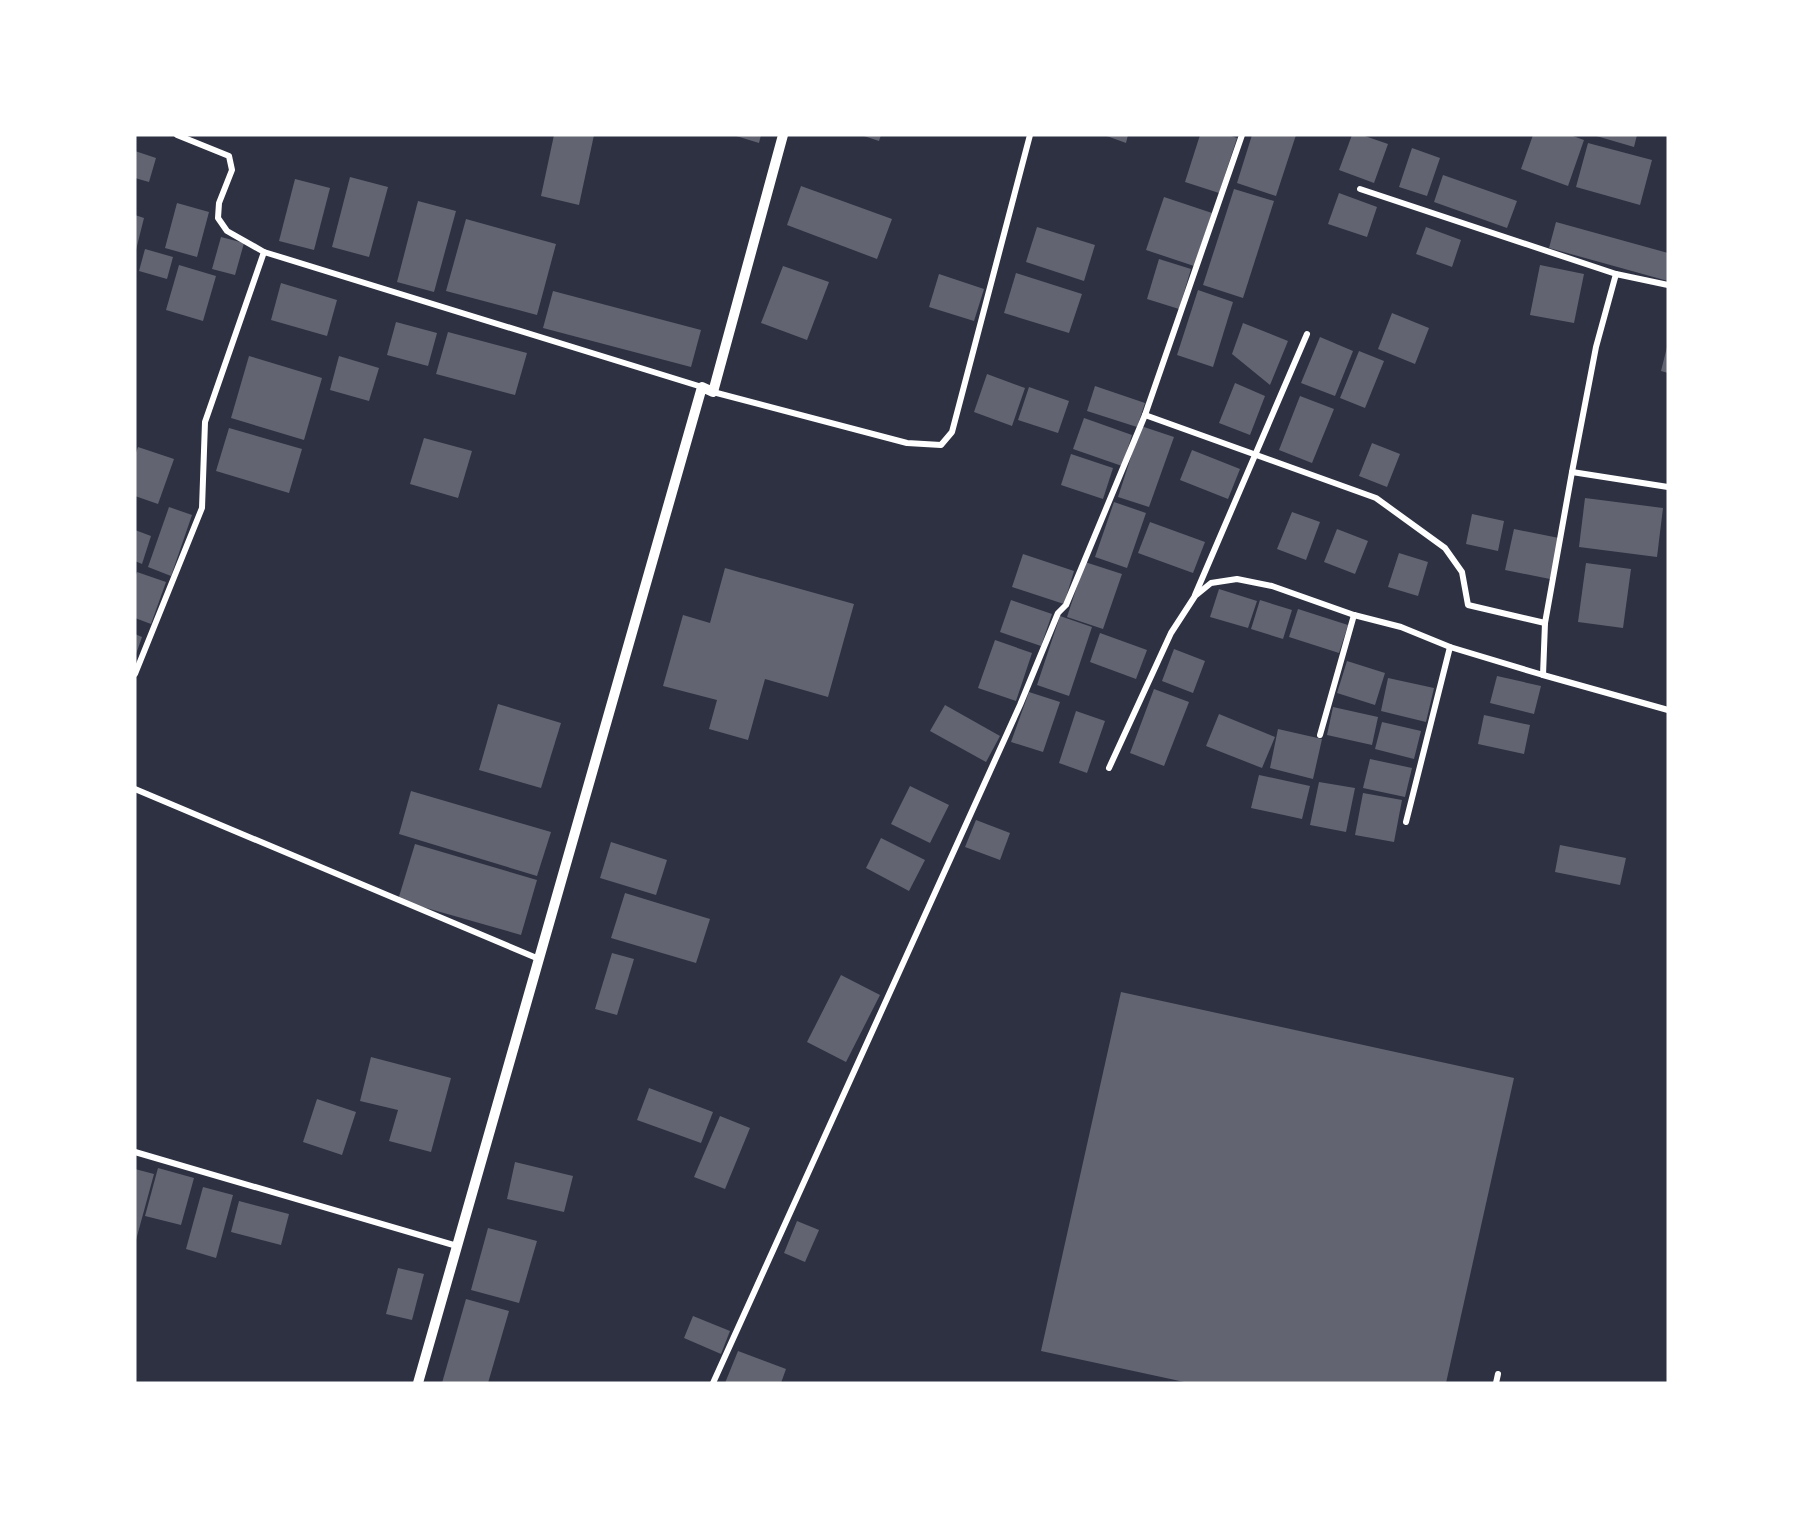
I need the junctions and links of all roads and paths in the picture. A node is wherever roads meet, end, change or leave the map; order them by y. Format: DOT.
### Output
graph roads {
  1 [pos="177,135"];
  2 [pos="783,135"];
  3 [pos="1030,135"];
  4 [pos="1242,135"];
  5 [pos="1360,189"];
  6 [pos="264,252"];
  7 [pos="1616,274"];
  8 [pos="1668,285"];
  9 [pos="1307,334"];
  10 [pos="702,387"];
  11 [pos="713,392"];
  12 [pos="1145,415"];
  13 [pos="1255,455"];
  14 [pos="1572,472"];
  15 [pos="1668,487"];
  16 [pos="1195,596"];
  17 [pos="1354,615"];
  18 [pos="1545,622"];
  19 [pos="1450,647"];
  20 [pos="135,674"];
  21 [pos="1543,675"];
  22 [pos="1668,710"];
  23 [pos="1320,735"];
  24 [pos="1109,768"];
  25 [pos="135,789"];
  26 [pos="1406,822"];
  27 [pos="539,959"];
  28 [pos="135,1152"];
  29 [pos="457,1246"];
  30 [pos="1498,1374"];
  31 [pos="418,1383"];
  32 [pos="713,1383"];
  33 [pos="1496,1383"];
  1 -- 6 [label="street"];
  2 -- 11 [label="street"];
  3 -- 11 [label="street"];
  4 -- 12 [label="street"];
  5 -- 7 [label="street"];
  6 -- 10 [label="street"];
  6 -- 20 [label="street"];
  7 -- 8 [label="street"];
  7 -- 14 [label="street"];
  9 -- 13 [label="street"];
  10 -- 11 [label="street"];
  10 -- 27 [label="street"];
  12 -- 13 [label="street"];
  12 -- 32 [label="street"];
  13 -- 16 [label="street"];
  13 -- 18 [label="street"];
  14 -- 15 [label="street"];
  14 -- 18 [label="street"];
  16 -- 17 [label="street"];
  16 -- 24 [label="street"];
  17 -- 19 [label="street"];
  17 -- 23 [label="street"];
  18 -- 21 [label="street"];
  19 -- 21 [label="street"];
  19 -- 26 [label="street"];
  21 -- 22 [label="street"];
  25 -- 27 [label="street"];
  27 -- 29 [label="street"];
  28 -- 29 [label="street"];
  29 -- 31 [label="street"];
  30 -- 33 [label="street"];
}
